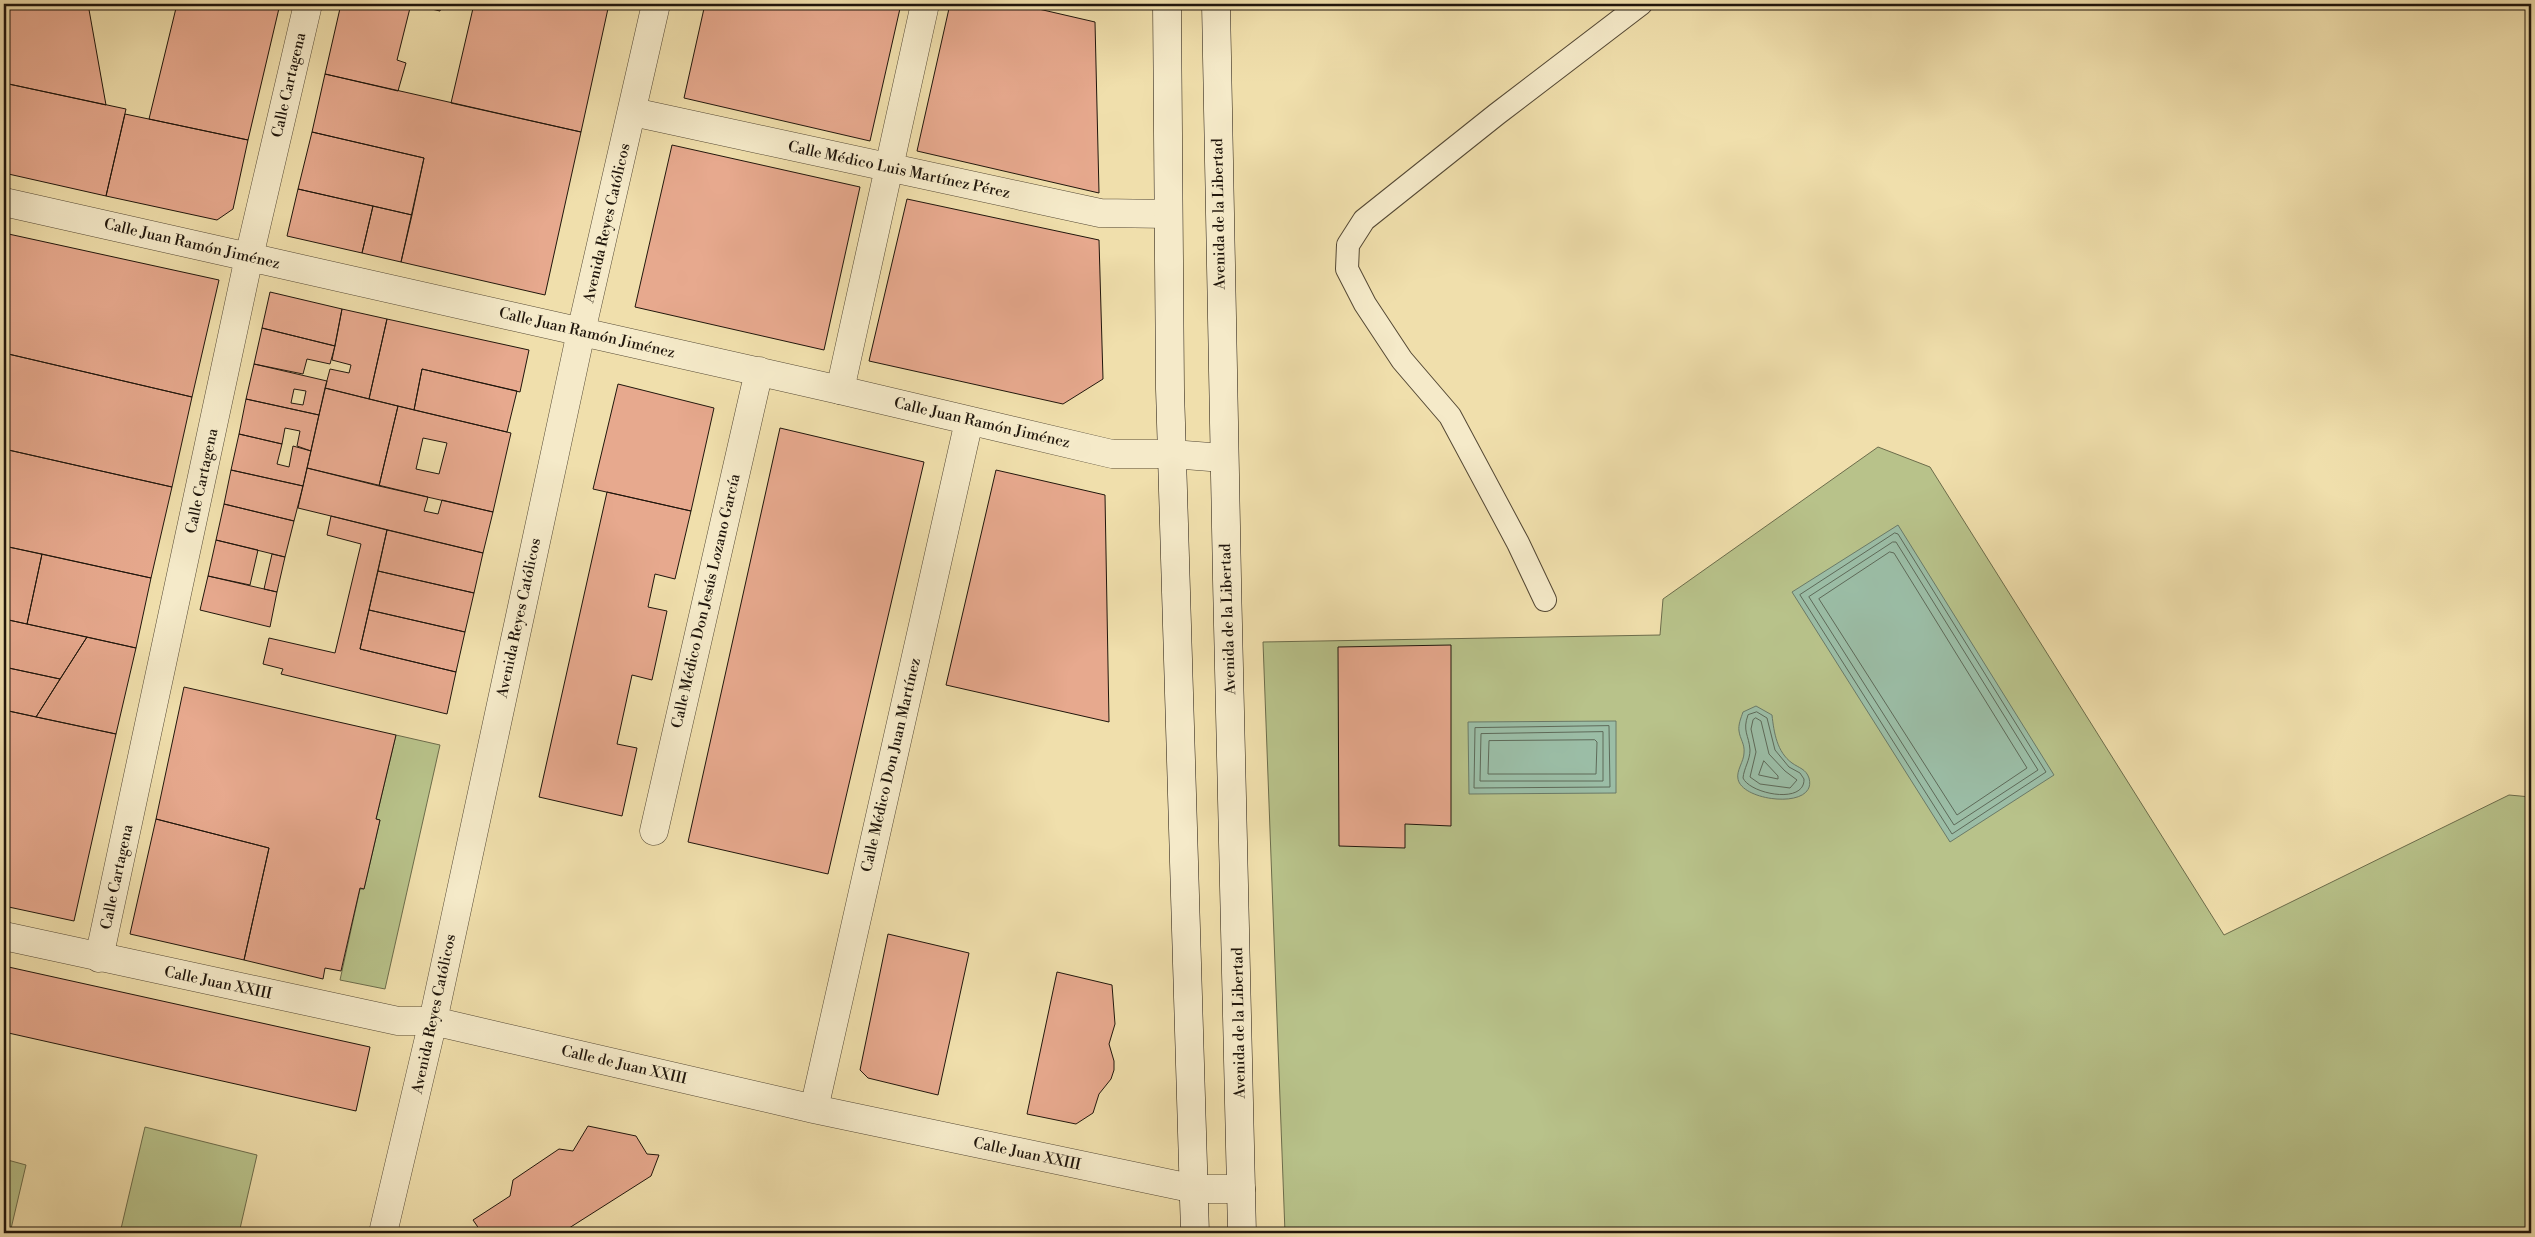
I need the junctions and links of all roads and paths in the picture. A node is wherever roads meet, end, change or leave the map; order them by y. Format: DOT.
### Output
graph roads {
  1 [pos="308,4"];
  2 [pos="656,4"];
  3 [pos="925,4"];
  4 [pos="1167,4"];
  5 [pos="1216,4"];
  6 [pos="1641,4"];
  7 [pos="633,112"];
  8 [pos="889,168"];
  9 [pos="4,202"];
  10 [pos="1168,214"];
  11 [pos="250,257"];
  12 [pos="582,332"];
  13 [pos="759,371"];
  14 [pos="840,390"];
  15 [pos="969,421"];
  16 [pos="1172,454"];
  17 [pos="1223,458"];
  18 [pos="1545,600"];
  19 [pos="654,831"];
  20 [pos="4,936"];
  21 [pos="99,958"];
  22 [pos="433,1021"];
  23 [pos="814,1109"];
  24 [pos="1195,1189"];
  25 [pos="1241,1189"];
  26 [pos="383,1233"];
  27 [pos="1195,1233"];
  28 [pos="1242,1233"];
  1 -- 11 [label="street, Calle Cartagena"];
  2 -- 7 [label="street, Avenida Reyes Católicos"];
  3 -- 8 [label="street"];
  4 -- 10 [label="street"];
  5 -- 17 [label="street, Avenida de la Libertad"];
  6 -- 18 [label="lane"];
  7 -- 8 [label="street, Calle Médico Luis Martínez Pérez"];
  7 -- 12 [label="street, Avenida Reyes Católicos"];
  8 -- 10 [label="street, Calle Médico Luis Martínez Pérez"];
  8 -- 14 [label="street"];
  9 -- 11 [label="street, Calle Juan Ramón Jiménez"];
  10 -- 16 [label="street"];
  11 -- 12 [label="street, Calle Juan Ramón Jiménez"];
  11 -- 21 [label="street, Calle Cartagena"];
  12 -- 13 [label="street, Calle Juan Ramón Jiménez"];
  12 -- 22 [label="street, Avenida Reyes Católicos"];
  13 -- 14 [label="street, Calle Juan Ramón Jiménez"];
  13 -- 19 [label="street, Calle Médico Don Jesús Lozano García"];
  14 -- 15 [label="street, Calle Juan Ramón Jiménez"];
  15 -- 16 [label="street, Calle Juan Ramón Jiménez"];
  15 -- 23 [label="street, Calle Médico Don Juan Martínez"];
  16 -- 17 [label="street, Calle Juan Ramón Jiménez"];
  16 -- 24 [label="street"];
  17 -- 25 [label="street, Avenida de la Libertad"];
  20 -- 21 [label="street, Calle Juan XXIII"];
  21 -- 22 [label="street, Calle Juan XXIII"];
  22 -- 23 [label="street, Calle de Juan XXIII"];
  22 -- 26 [label="street, Avenida Reyes Católicos"];
  23 -- 24 [label="street, Calle Juan XXIII"];
  24 -- 25 [label="street, Calle Juan XXIII"];
  24 -- 27 [label="street"];
  25 -- 28 [label="street, Avenida de la Libertad"];
}
